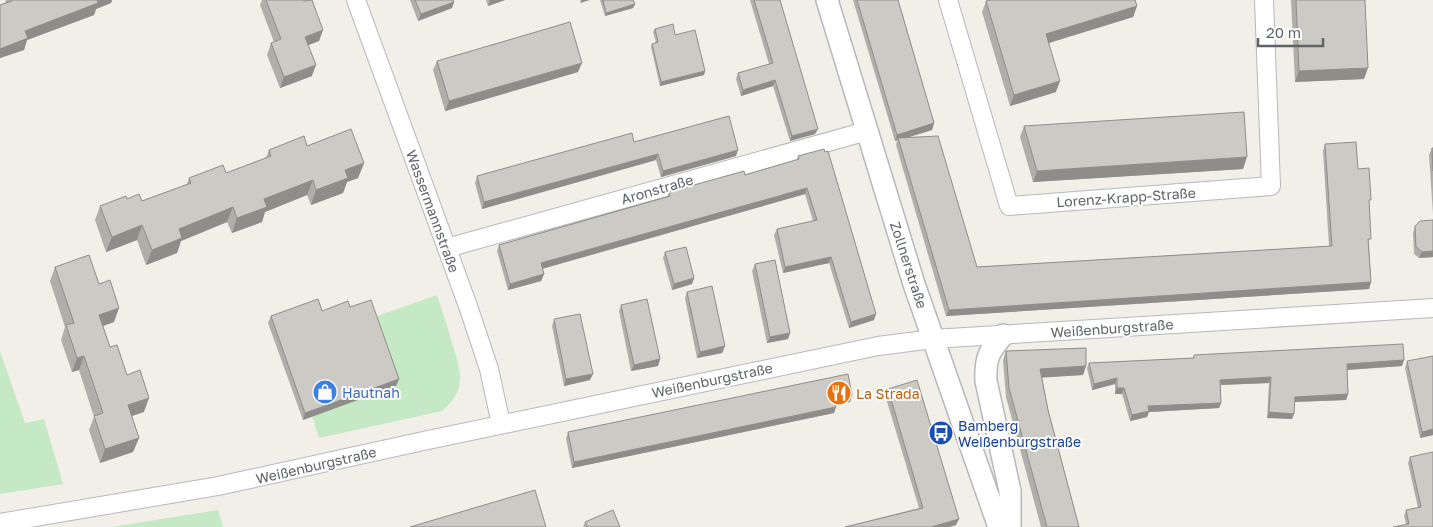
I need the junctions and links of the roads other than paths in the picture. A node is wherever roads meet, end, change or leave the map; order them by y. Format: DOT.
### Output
graph roads {
  1 [pos="356,0"];
  2 [pos="826,0"];
  3 [pos="948,0"];
  4 [pos="1264,0"];
  5 [pos="867,131"];
  6 [pos="447,248"];
  7 [pos="1433,308"];
  8 [pos="1003,335"];
  9 [pos="933,339"];
  10 [pos="501,424"];
  11 [pos="0,523"];
  12 [pos="999,527"];
  13 [pos="1010,527"];
  1 -- 6 [label="street, Wassermannstraße"];
  2 -- 5 [label="street, Zollnerstraße"];
  3 -- 4 [label="street, Lorenz-Krapp-Straße"];
  5 -- 6 [label="street, Aronstraße"];
  5 -- 9 [label="street, Zollnerstraße"];
  6 -- 10 [label="street, Wassermannstraße"];
  7 -- 8 [label="street, Weißenburgstraße"];
  8 -- 9 [label="street, Weißenburgstraße"];
  8 -- 13 [label="street"];
  9 -- 10 [label="street, Weißenburgstraße"];
  9 -- 12 [label="street, Zollnerstraße"];
  10 -- 11 [label="street, Weißenburgstraße"];
}
